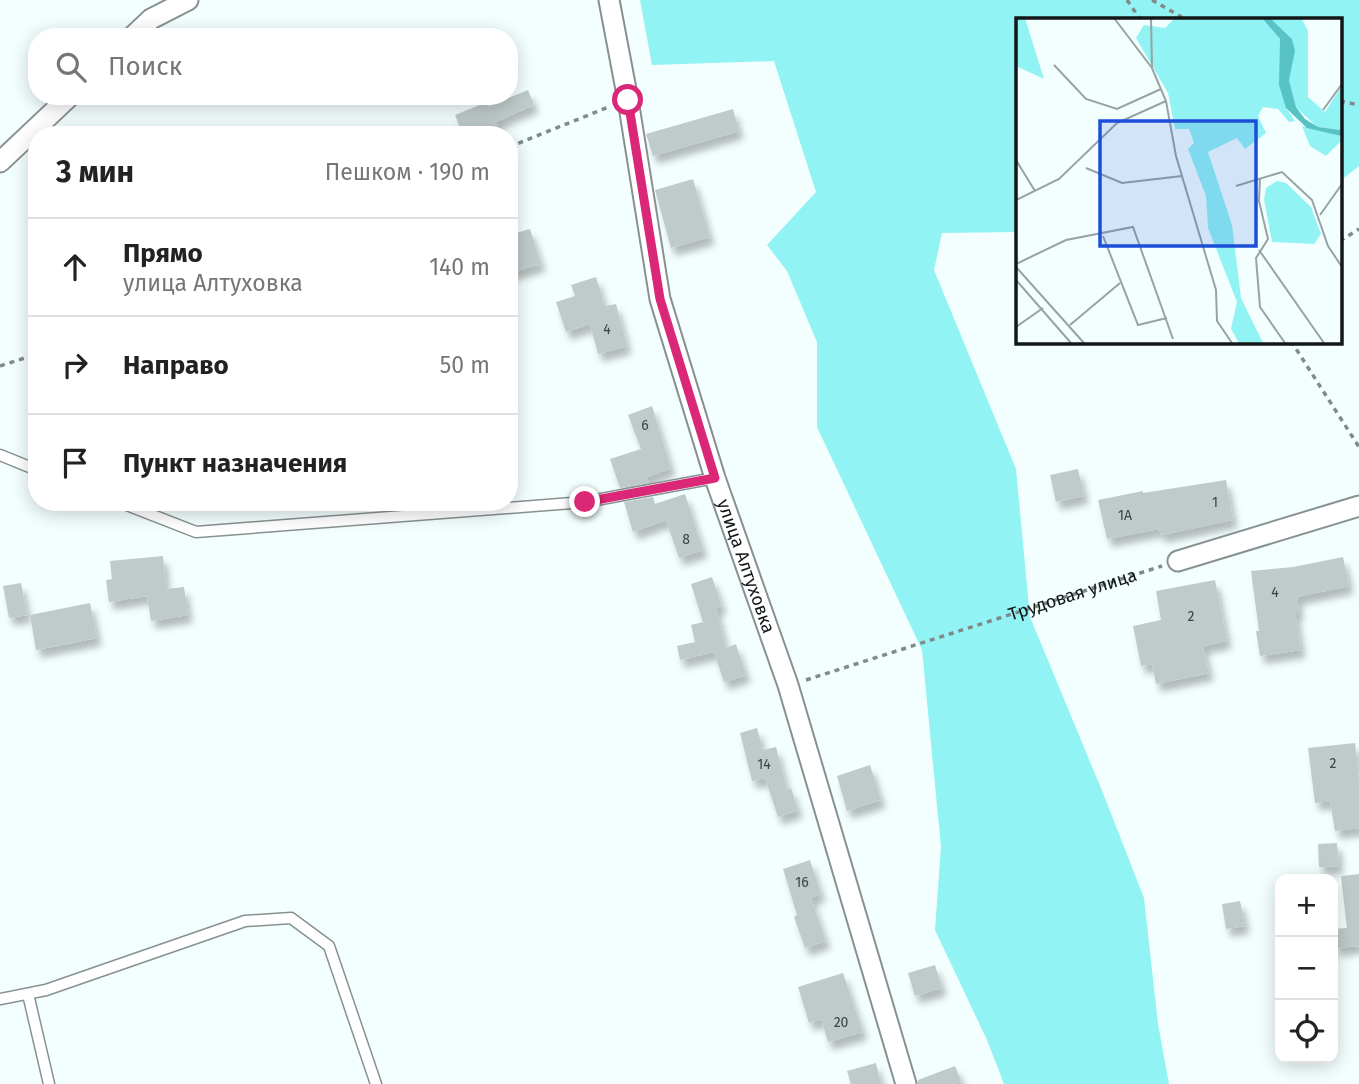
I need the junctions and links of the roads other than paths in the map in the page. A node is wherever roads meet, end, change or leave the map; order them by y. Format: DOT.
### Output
graph roads {
  1 [pos="188,0"];
  2 [pos="609,0"];
  3 [pos="142,28"];
  4 [pos="60,105"];
  5 [pos="38,126"];
  6 [pos="28,136"];
  7 [pos="0,162"];
  8 [pos="0,455"];
  9 [pos="28,466"];
  10 [pos="715,478"];
  11 [pos="1359,506"];
  12 [pos="518,507"];
  13 [pos="142,511"];
  14 [pos="468,511"];
  15 [pos="1178,561"];
  16 [pos="27,994"];
  17 [pos="0,999"];
  18 [pos="49,1084"];
  19 [pos="376,1084"];
  20 [pos="906,1084"];
  1 -- 3 [label="street"];
  2 -- 10 [label="street, улица Алтуховка"];
  4 -- 5 [label="street"];
  6 -- 7 [label="street"];
  8 -- 9 [label="lane"];
  10 -- 12 [label="lane"];
  10 -- 20 [label="street, улица Алтуховка"];
  11 -- 15 [label="street"];
  13 -- 14 [label="lane"];
  16 -- 17 [label="lane"];
  16 -- 18 [label="lane"];
  16 -- 19 [label="lane"];
}
